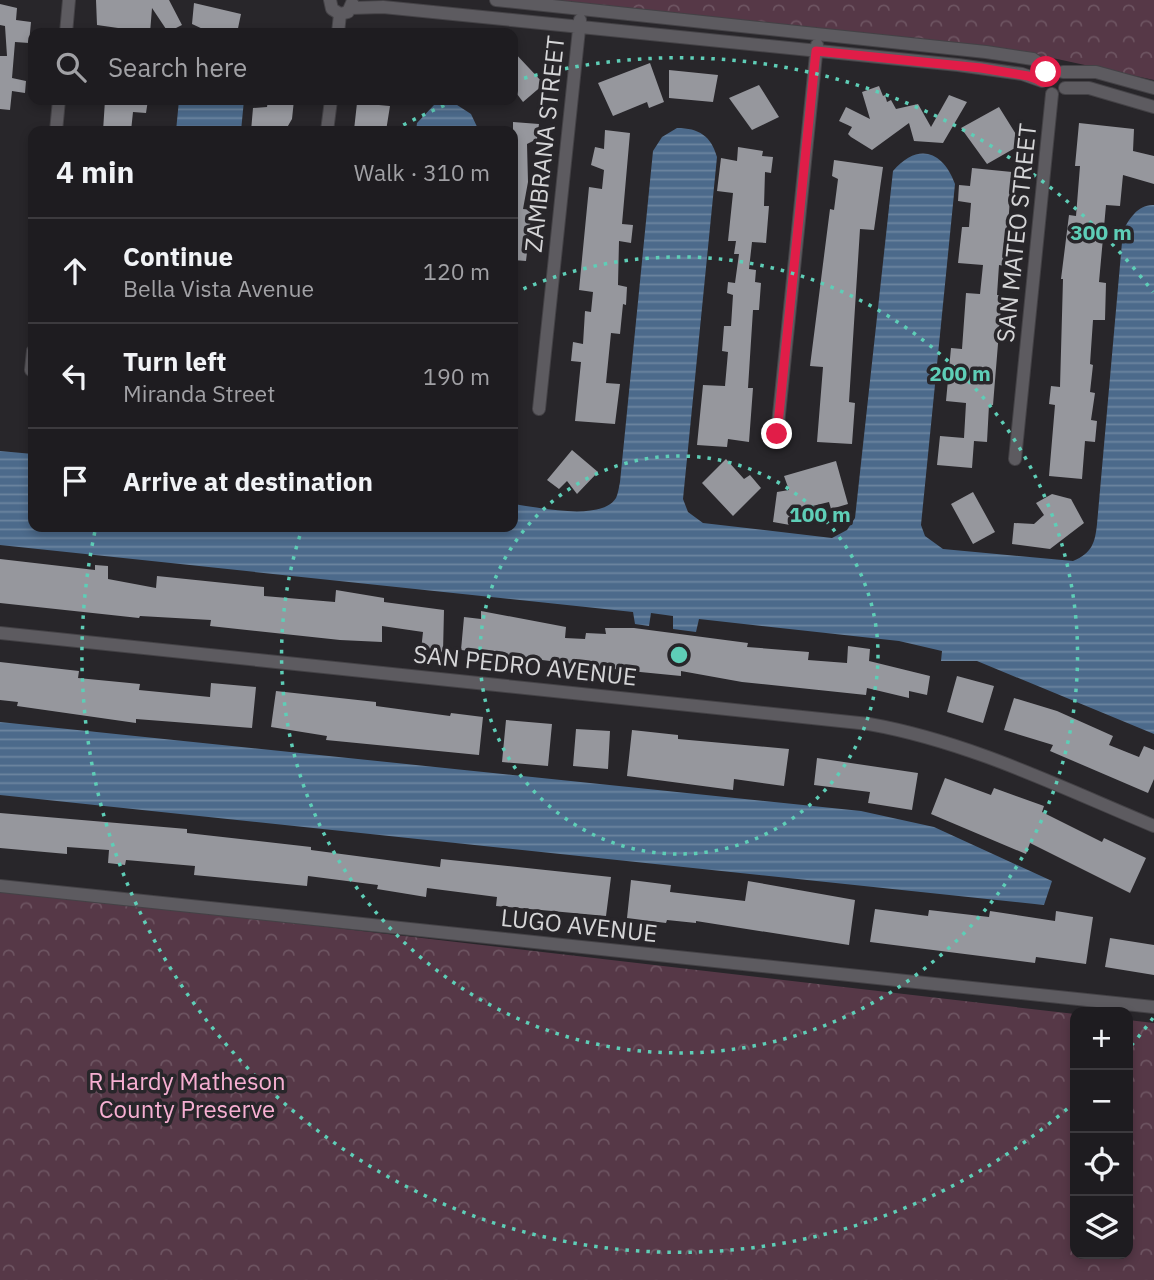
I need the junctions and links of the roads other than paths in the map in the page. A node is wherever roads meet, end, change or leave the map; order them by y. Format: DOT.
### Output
graph roads {
  1 [pos="69,0"];
  2 [pos="316,0"];
  3 [pos="496,0"];
  4 [pos="341,6"];
  5 [pos="581,9"];
  6 [pos="579,27"];
  7 [pos="66,28"];
  8 [pos="339,28"];
  9 [pos="818,34"];
  10 [pos="816,51"];
  11 [pos="1063,72"];
  12 [pos="1045,75"];
  13 [pos="1065,88"];
  14 [pos="1154,89"];
  15 [pos="1052,94"];
  16 [pos="59,105"];
  17 [pos="330,105"];
  18 [pos="1154,107"];
  19 [pos="56,126"];
  20 [pos="328,126"];
  21 [pos="539,409"];
  22 [pos="777,434"];
  23 [pos="1015,459"];
  24 [pos="0,633"];
  25 [pos="1154,826"];
  26 [pos="0,886"];
  27 [pos="1154,1007"];
  1 -- 7 [label="street"];
  2 -- 4 [label="street"];
  3 -- 5 [label="street"];
  4 -- 6 [label="street"];
  4 -- 8 [label="street"];
  5 -- 6 [label="street, ZAMBRANA STREET"];
  5 -- 9 [label="street"];
  6 -- 10 [label="street"];
  6 -- 21 [label="street, ZAMBRANA STREET"];
  9 -- 10 [label="street"];
  9 -- 12 [label="street"];
  10 -- 12 [label="street"];
  10 -- 22 [label="street"];
  11 -- 12 [label="street"];
  11 -- 13 [label="street"];
  11 -- 14 [label="street"];
  12 -- 15 [label="street"];
  13 -- 15 [label="street"];
  13 -- 18 [label="street"];
  15 -- 23 [label="street, SAN MATEO STREET"];
  16 -- 19 [label="street"];
  17 -- 20 [label="street"];
  24 -- 25 [label="street, SAN PEDRO AVENUE"];
  26 -- 27 [label="street, LUGO AVENUE"];
}
